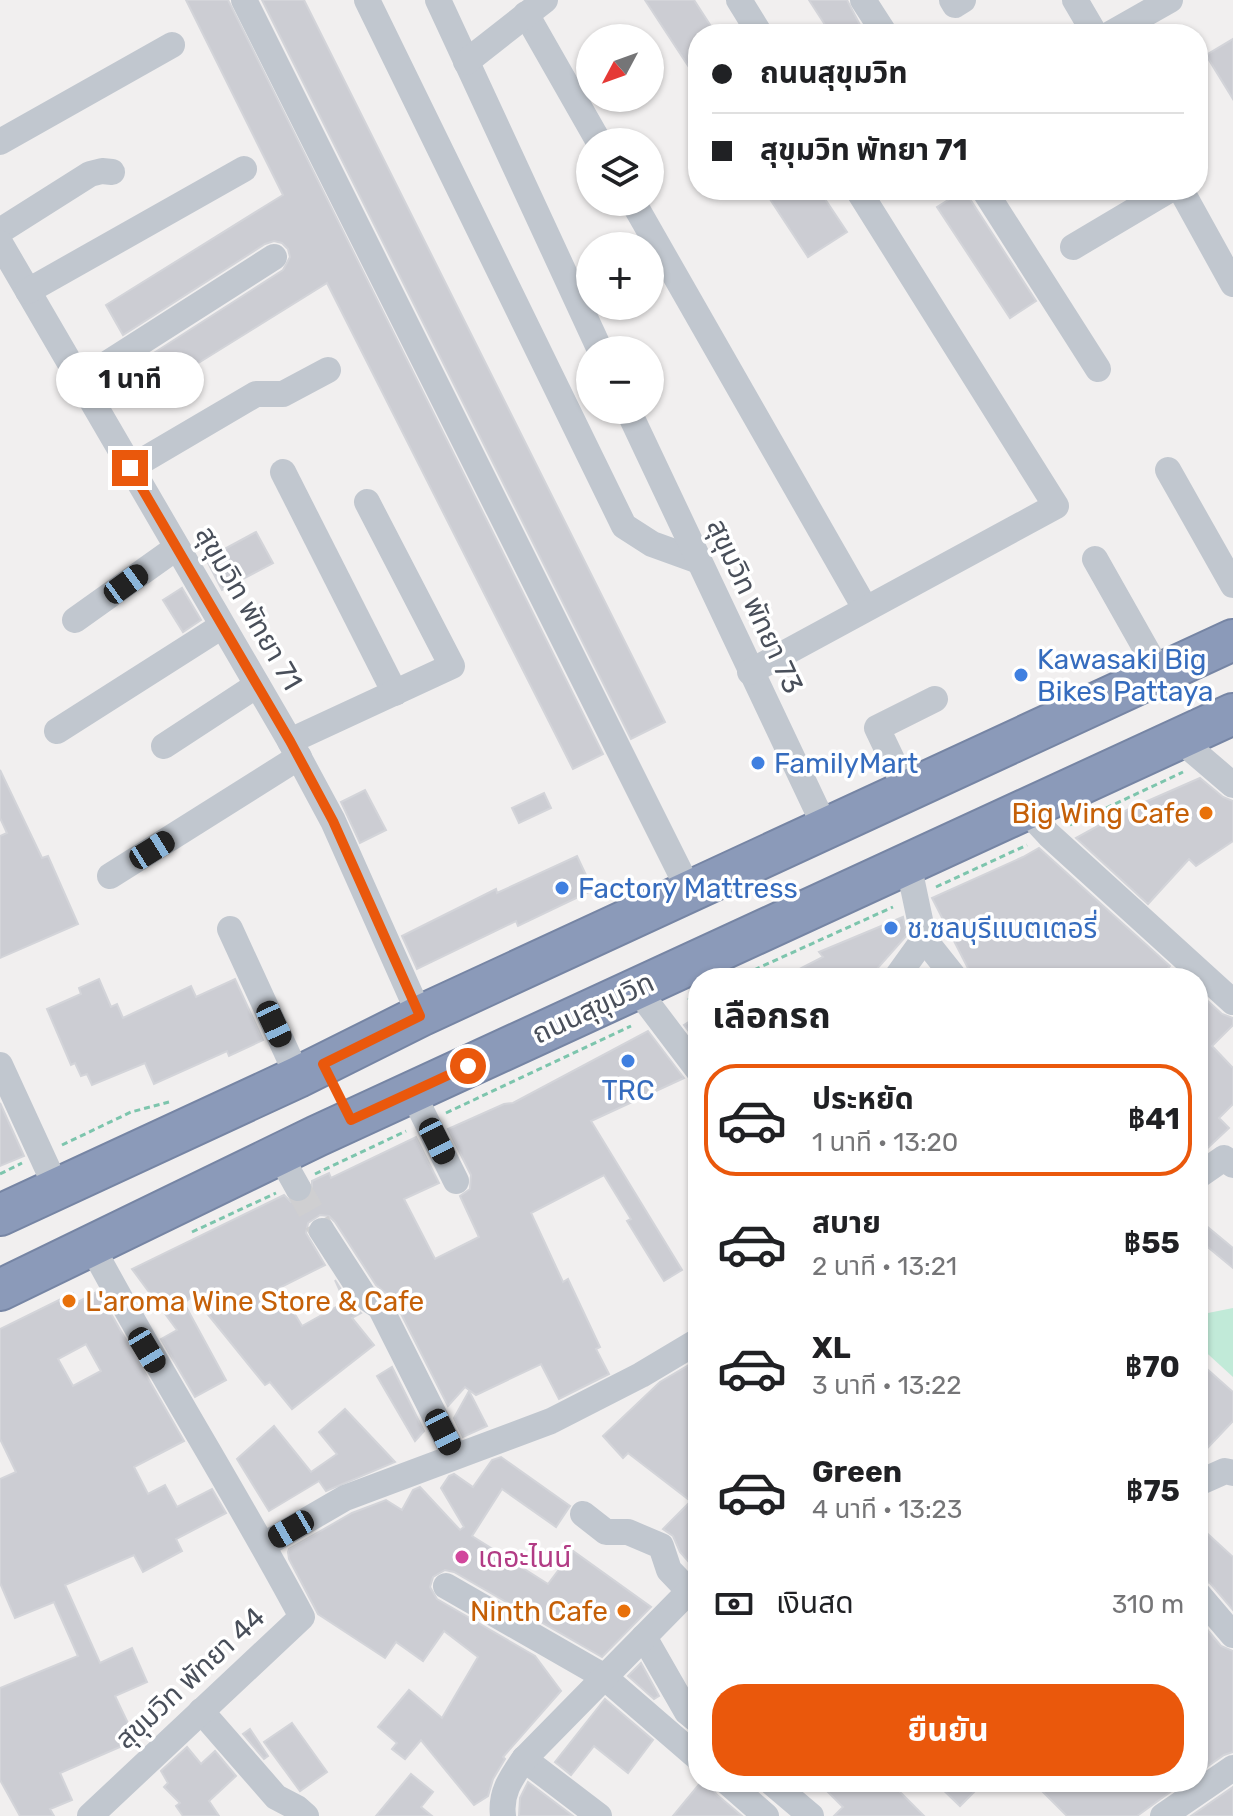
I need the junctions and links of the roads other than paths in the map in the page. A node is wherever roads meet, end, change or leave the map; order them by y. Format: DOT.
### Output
graph roads {
  1 [pos="244,0"];
  2 [pos="367,0"];
  3 [pos="438,0"];
  4 [pos="739,0"];
  5 [pos="863,0"];
  6 [pos="952,0"];
  7 [pos="963,0"];
  8 [pos="1075,0"];
  9 [pos="1170,0"];
  10 [pos="536,7"];
  11 [pos="754,24"];
  12 [pos="879,24"];
  13 [pos="1089,24"];
  14 [pos="1128,24"];
  15 [pos="172,45"];
  16 [pos="466,62"];
  17 [pos="592,128"];
  18 [pos="0,142"];
  19 [pos="244,169"];
  20 [pos="112,172"];
  21 [pos="864,200"];
  22 [pos="990,200"];
  23 [pos="1152,200"];
  24 [pos="1187,200"];
  25 [pos="641,216"];
  26 [pos="0,231"];
  27 [pos="0,243"];
  28 [pos="1073,247"];
  29 [pos="274,257"];
  30 [pos="1233,284"];
  31 [pos="16,286"];
  32 [pos="593,336"];
  33 [pos="1098,369"];
  34 [pos="328,370"];
  35 [pos="80,381"];
  36 [pos="635,424"];
  37 [pos="130,468"];
  38 [pos="1168,470"];
  39 [pos="283,472"];
  40 [pos="367,502"];
  41 [pos="176,548"];
  42 [pos="1095,559"];
  43 [pos="699,561"];
  44 [pos="1233,585"];
  45 [pos="865,608"];
  46 [pos="75,620"];
  47 [pos="222,626"];
  48 [pos="1233,640"];
  49 [pos="750,672"];
  50 [pos="1160,674"];
  51 [pos="257,685"];
  52 [pos="395,693"];
  53 [pos="935,699"];
  54 [pos="1233,714"];
  55 [pos="57,731"];
  56 [pos="164,746"];
  57 [pos="294,749"];
  58 [pos="1192,751"];
  59 [pos="1233,785"];
  60 [pos="907,791"];
  61 [pos="1037,822"];
  62 [pos="826,829"];
  63 [pos="110,876"];
  64 [pos="912,880"];
  65 [pos="690,892"];
  66 [pos="230,929"];
  67 [pos="924,939"];
  68 [pos="719,968"];
  69 [pos="903,968"];
  70 [pos="947,968"];
  71 [pos="1196,968"];
  72 [pos="1208,979"];
  73 [pos="688,982"];
  74 [pos="646,1001"];
  75 [pos="1233,1002"];
  76 [pos="420,1016"];
  77 [pos="688,1057"];
  78 [pos="0,1065"];
  79 [pos="310,1070"];
  80 [pos="420,1107"];
  81 [pos="351,1120"];
  82 [pos="1233,1165"];
  83 [pos="1208,1169"];
  84 [pos="456,1181"];
  85 [pos="57,1189"];
  86 [pos="0,1215"];
  87 [pos="322,1231"];
  88 [pos="91,1245"];
  89 [pos="0,1290"];
  90 [pos="688,1347"];
  91 [pos="455,1456"];
  92 [pos="1233,1473"];
  93 [pos="1208,1479"];
  94 [pos="583,1514"];
  95 [pos="264,1545"];
  96 [pos="688,1582"];
  97 [pos="446,1586"];
  98 [pos="688,1592"];
  99 [pos="1208,1606"];
  100 [pos="1233,1635"];
  101 [pos="644,1637"];
  102 [pos="603,1676"];
  103 [pos="201,1711"];
  104 [pos="688,1713"];
  105 [pos="688,1749"];
  106 [pos="524,1759"];
  107 [pos="1233,1768"];
  108 [pos="1208,1787"];
  109 [pos="738,1792"];
  110 [pos="783,1792"];
  111 [pos="1201,1792"];
  112 [pos="1173,1813"];
  113 [pos="90,1816"];
  114 [pos="306,1816"];
  115 [pos="503,1816"];
  116 [pos="599,1816"];
  117 [pos="766,1816"];
  118 [pos="811,1816"];
  1 -- 65 [label="street"];
  2 -- 43 [label="street"];
  3 -- 16 [label="street"];
  4 -- 11 [label="street"];
  5 -- 12 [label="street"];
  6 -- 7 [label="street"];
  8 -- 13 [label="street"];
  9 -- 14 [label="street"];
  10 -- 16 [label="street"];
  10 -- 17 [label="street"];
  15 -- 18 [label="street"];
  16 -- 32 [label="street"];
  19 -- 31 [label="street"];
  20 -- 26 [label="street"];
  21 -- 45 [label="street"];
  22 -- 33 [label="street"];
  23 -- 28 [label="street"];
  24 -- 30 [label="street"];
  25 -- 45 [label="street"];
  27 -- 31 [label="street, สุขุมวิท พัทยา 71"];
  29 -- 35 [label="street"];
  31 -- 35 [label="street, สุขุมวิท พัทยา 71"];
  34 -- 37 [label="street"];
  35 -- 37 [label="street, สุขุมวิท พัทยา 71"];
  36 -- 43 [label="street, สุขุมวิท พัทยา 73"];
  37 -- 41 [label="street, สุขุมวิท พัทยา 71"];
  38 -- 44 [label="street"];
  39 -- 52 [label="street"];
  40 -- 52 [label="street"];
  41 -- 46 [label="street"];
  41 -- 47 [label="street, สุขุมวิท พัทยา 71"];
  42 -- 50 [label="street"];
  43 -- 49 [label="street, สุขุมวิท พัทยา 73"];
  45 -- 49 [label="street"];
  47 -- 51 [label="street, สุขุมวิท พัทยา 71"];
  47 -- 55 [label="street"];
  48 -- 50 [label="highway"];
  49 -- 62 [label="street, สุขุมวิท พัทยา 73"];
  50 -- 60 [label="highway"];
  51 -- 56 [label="street"];
  51 -- 57 [label="street, สุขุมวิท พัทยา 71"];
  52 -- 57 [label="street"];
  53 -- 60 [label="street"];
  54 -- 58 [label="highway, ถนนสุขุมวิท"];
  57 -- 63 [label="street"];
  57 -- 76 [label="street, สุขุมวิท พัทยา 71"];
  58 -- 59 [label="street"];
  58 -- 61 [label="highway, ถนนสุขุมวิท"];
  60 -- 62 [label="highway"];
  61 -- 64 [label="highway, ถนนสุขุมวิท"];
  61 -- 71 [label="street"];
  62 -- 65 [label="highway"];
  64 -- 67 [label="street"];
  64 -- 68 [label="highway, ถนนสุขุมวิท"];
  65 -- 76 [label="highway"];
  66 -- 79 [label="street"];
  67 -- 69 [label="street"];
  67 -- 70 [label="street"];
  72 -- 75 [label="street"];
  73 -- 74 [label="highway, ถนนสุขุมวิท"];
  74 -- 77 [label="street"];
  74 -- 80 [label="highway, ถนนสุขุมวิท"];
  76 -- 79 [label="highway"];
  78 -- 85 [label="street"];
  79 -- 81 [label="highway"];
  79 -- 85 [label="highway"];
  80 -- 81 [label="highway, ถนนสุขุมวิท"];
  80 -- 84 [label="street"];
  81 -- 88 [label="highway, ถนนสุขุมวิท"];
  82 -- 83 [label="street"];
  85 -- 86 [label="highway"];
  87 -- 91 [label="street"];
  88 -- 89 [label="highway, ถนนสุขุมวิท"];
  88 -- 95 [label="street, สุขุมวิท พัทยา 44"];
  90 -- 91 [label="street"];
  91 -- 95 [label="street"];
  92 -- 93 [label="street"];
  94 -- 96 [label="street"];
  95 -- 103 [label="street, สุขุมวิท พัทยา 44"];
  97 -- 102 [label="street"];
  98 -- 101 [label="street"];
  99 -- 100 [label="street"];
  101 -- 102 [label="street"];
  101 -- 104 [label="street"];
  102 -- 105 [label="street"];
  102 -- 106 [label="street"];
  103 -- 113 [label="street, สุขุมวิท พัทยา 44"];
  103 -- 114 [label="street"];
  106 -- 115 [label="street"];
  106 -- 116 [label="street"];
  107 -- 108 [label="street"];
  109 -- 117 [label="street"];
  110 -- 118 [label="street"];
  111 -- 112 [label="street"];
}
